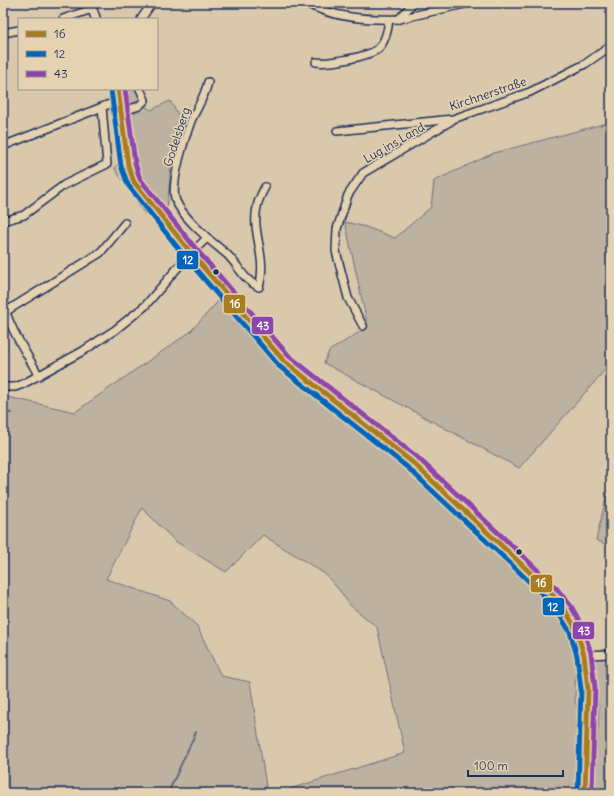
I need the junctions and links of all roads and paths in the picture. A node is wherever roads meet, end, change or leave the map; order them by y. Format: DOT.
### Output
graph roads {
  1 [pos="152,3"];
  2 [pos="307,3"];
  3 [pos="413,3"];
  4 [pos="469,3"];
  5 [pos="91,6"];
  6 [pos="65,18"];
  7 [pos="96,18"];
  8 [pos="142,18"];
  9 [pos="399,19"];
  10 [pos="389,20"];
  11 [pos="18,30"];
  12 [pos="3,33"];
  13 [pos="611,46"];
  14 [pos="316,62"];
  15 [pos="208,82"];
  16 [pos="118,90"];
  17 [pos="140,90"];
  18 [pos="120,100"];
  19 [pos="102,107"];
  20 [pos="121,112"];
  21 [pos="453,119"];
  22 [pos="337,130"];
  23 [pos="3,146"];
  24 [pos="265,187"];
  25 [pos="3,221"];
  26 [pos="125,223"];
  27 [pos="206,238"];
  28 [pos="190,253"];
  29 [pos="3,302"];
  30 [pos="5,312"];
  31 [pos="363,326"];
  32 [pos="39,376"];
  33 [pos="3,387"];
  34 [pos="611,654"];
  35 [pos="584,655"];
  36 [pos="585,793"];
  1 -- 8 [label="street"];
  2 -- 10 [label="street"];
  3 -- 9 [label="street"];
  4 -- 9 [label="street"];
  5 -- 6 [label="street"];
  5 -- 7 [label="street"];
  9 -- 10 [label="street"];
  10 -- 14 [label="street"];
  11 -- 12 [label="street"];
  13 -- 21 [label="street, Kirchnerstraße"];
  15 -- 27 [label="street, Godelsberg"];
  16 -- 18 [label="street"];
  17 -- 20 [label="street"];
  18 -- 19 [label="street"];
  18 -- 20 [label="street"];
  19 -- 23 [label="street"];
  19 -- 25 [label="street"];
  20 -- 28 [label="street"];
  21 -- 22 [label="street, Kirchnerstraße"];
  21 -- 31 [label="street, Lug ins Land"];
  24 -- 27 [label="street, Godelsberg"];
  26 -- 30 [label="street"];
  27 -- 28 [label="street"];
  28 -- 32 [label="street"];
  28 -- 35 [label="street"];
  29 -- 30 [label="street"];
  30 -- 32 [label="street"];
  32 -- 33 [label="street"];
  34 -- 35 [label="street"];
  35 -- 36 [label="street"];
}
